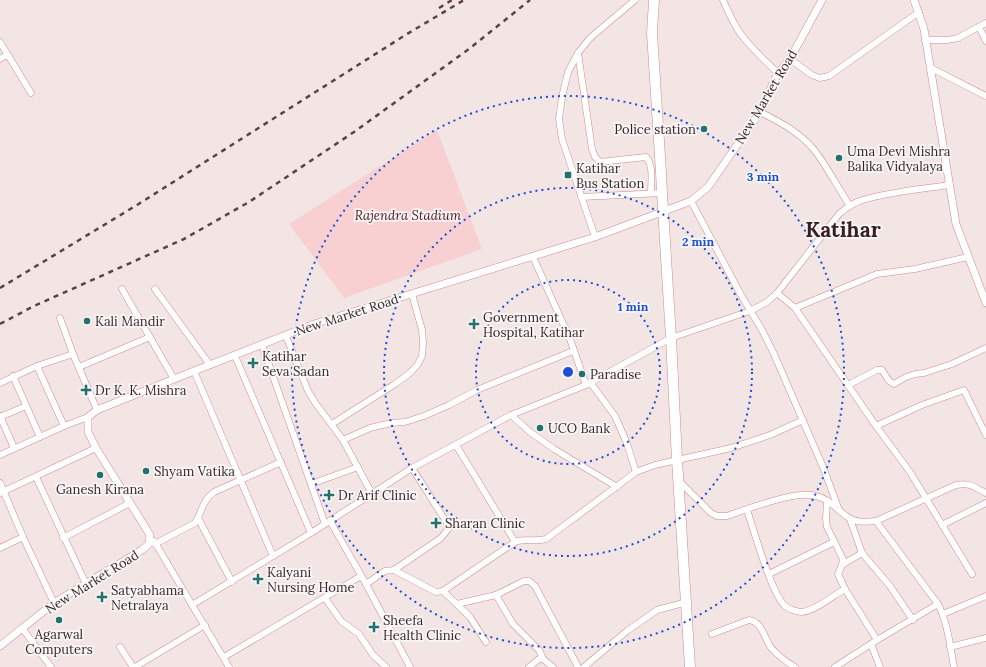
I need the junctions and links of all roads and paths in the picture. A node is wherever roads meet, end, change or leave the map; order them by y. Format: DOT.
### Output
graph roads {
  1 [pos="635,0"];
  2 [pos="654,0"];
  3 [pos="723,0"];
  4 [pos="822,0"];
  5 [pos="914,0"];
  6 [pos="919,12"];
  7 [pos="986,23"];
  8 [pos="979,27"];
  9 [pos="925,40"];
  10 [pos="986,41"];
  11 [pos="0,42"];
  12 [pos="578,53"];
  13 [pos="7,55"];
  14 [pos="0,59"];
  15 [pos="790,60"];
  16 [pos="931,68"];
  17 [pos="778,73"];
  18 [pos="31,93"];
  19 [pos="986,96"];
  20 [pos="760,112"];
  21 [pos="949,185"];
  22 [pos="651,193"];
  23 [pos="662,193"];
  24 [pos="581,197"];
  25 [pos="691,201"];
  26 [pos="850,206"];
  27 [pos="664,211"];
  28 [pos="595,237"];
  29 [pos="533,257"];
  30 [pos="968,257"];
  31 [pos="122,289"];
  32 [pos="154,289"];
  33 [pos="777,293"];
  34 [pos="412,294"];
  35 [pos="986,303"];
  36 [pos="795,308"];
  37 [pos="750,311"];
  38 [pos="60,318"];
  39 [pos="286,336"];
  40 [pos="150,337"];
  41 [pos="671,338"];
  42 [pos="262,345"];
  43 [pos="986,348"];
  44 [pos="573,351"];
  45 [pos="73,354"];
  46 [pos="235,356"];
  47 [pos="210,365"];
  48 [pos="37,366"];
  49 [pos="79,367"];
  50 [pos="194,371"];
  51 [pos="14,376"];
  52 [pos="174,379"];
  53 [pos="0,383"];
  54 [pos="588,384"];
  55 [pos="848,385"];
  56 [pos="26,406"];
  57 [pos="97,410"];
  58 [pos="511,415"];
  59 [pos="0,417"];
  60 [pos="88,417"];
  61 [pos="803,420"];
  62 [pos="332,424"];
  63 [pos="64,426"];
  64 [pos="876,426"];
  65 [pos="986,436"];
  66 [pos="40,437"];
  67 [pos="343,440"];
  68 [pos="456,445"];
  69 [pos="14,448"];
  70 [pos="96,448"];
  71 [pos="0,455"];
  72 [pos="677,460"];
  73 [pos="281,462"];
  74 [pos="358,467"];
  75 [pos="412,468"];
  76 [pos="636,472"];
  77 [pos="36,477"];
  78 [pos="240,480"];
  79 [pos="678,481"];
  80 [pos="0,483"];
  81 [pos="311,484"];
  82 [pos="617,486"];
  83 [pos="2,492"];
  84 [pos="986,493"];
  85 [pos="372,494"];
  86 [pos="927,498"];
  87 [pos="827,501"];
  88 [pos="130,503"];
  89 [pos="986,503"];
  90 [pos="747,510"];
  91 [pos="839,510"];
  92 [pos="198,518"];
  93 [pos="850,519"];
  94 [pos="876,521"];
  95 [pos="327,522"];
  96 [pos="942,525"];
  97 [pos="311,533"];
  98 [pos="150,535"];
  99 [pos="23,537"];
  100 [pos="63,538"];
  101 [pos="515,542"];
  102 [pos="834,542"];
  103 [pos="155,544"];
  104 [pos="0,548"];
  105 [pos="862,553"];
  106 [pos="273,556"];
  107 [pos="842,565"];
  108 [pos="394,570"];
  109 [pos="769,574"];
  110 [pos="972,574"];
  111 [pos="361,576"];
  112 [pos="232,582"];
  113 [pos="86,584"];
  114 [pos="366,584"];
  115 [pos="845,589"];
  116 [pos="443,591"];
  117 [pos="496,595"];
  118 [pos="986,596"];
  119 [pos="325,598"];
  120 [pos="687,602"];
  121 [pos="54,603"];
  122 [pos="457,604"];
  123 [pos="938,604"];
  124 [pos="192,605"];
  125 [pos="943,614"];
  126 [pos="913,620"];
  127 [pos="205,625"];
  128 [pos="22,628"];
  129 [pos="712,634"];
  130 [pos="986,638"];
  131 [pos="877,640"];
  132 [pos="486,642"];
  133 [pos="871,644"];
  134 [pos="0,646"];
  135 [pos="120,647"];
  136 [pos="950,647"];
  137 [pos="224,657"];
  138 [pos="543,658"];
  139 [pos="838,666"];
  140 [pos="51,667"];
  141 [pos="134,667"];
  142 [pos="229,667"];
  143 [pos="386,667"];
  144 [pos="410,667"];
  145 [pos="529,667"];
  146 [pos="553,667"];
  147 [pos="578,667"];
  148 [pos="584,667"];
  149 [pos="690,667"];
  150 [pos="795,667"];
  151 [pos="880,667"];
  152 [pos="954,667"];
  1 -- 12 [label="street"];
  2 -- 23 [label="highway"];
  3 -- 17 [label="street"];
  4 -- 15 [label="street, New Market Road"];
  5 -- 6 [label="street"];
  6 -- 9 [label="street"];
  6 -- 15 [label="street"];
  7 -- 8 [label="street"];
  8 -- 9 [label="street"];
  8 -- 10 [label="street"];
  9 -- 16 [label="street"];
  11 -- 13 [label="street"];
  12 -- 22 [label="street"];
  12 -- 24 [label="street"];
  13 -- 14 [label="street"];
  13 -- 18 [label="street"];
  15 -- 17 [label="street, New Market Road"];
  16 -- 19 [label="street"];
  16 -- 21 [label="street"];
  17 -- 20 [label="street, New Market Road"];
  20 -- 25 [label="street, New Market Road"];
  20 -- 26 [label="street"];
  21 -- 26 [label="street"];
  21 -- 30 [label="street"];
  22 -- 23 [label="street"];
  22 -- 24 [label="street"];
  23 -- 27 [label="highway"];
  24 -- 28 [label="street"];
  25 -- 27 [label="street, New Market Road"];
  25 -- 37 [label="street"];
  26 -- 33 [label="street"];
  27 -- 28 [label="street, New Market Road"];
  27 -- 41 [label="highway"];
  28 -- 29 [label="street, New Market Road"];
  29 -- 34 [label="street, New Market Road"];
  29 -- 44 [label="street"];
  30 -- 35 [label="street"];
  30 -- 36 [label="street"];
  31 -- 40 [label="street"];
  32 -- 47 [label="street"];
  33 -- 36 [label="street"];
  33 -- 37 [label="street"];
  34 -- 39 [label="street, New Market Road"];
  34 -- 62 [label="street"];
  36 -- 55 [label="street"];
  37 -- 41 [label="street"];
  37 -- 61 [label="street"];
  38 -- 45 [label="street"];
  39 -- 42 [label="street, New Market Road"];
  39 -- 62 [label="street"];
  40 -- 49 [label="street"];
  40 -- 52 [label="street"];
  41 -- 54 [label="street"];
  41 -- 72 [label="highway"];
  42 -- 46 [label="street, New Market Road"];
  42 -- 81 [label="street"];
  43 -- 55 [label="street"];
  44 -- 54 [label="street"];
  44 -- 67 [label="street"];
  45 -- 48 [label="street"];
  45 -- 49 [label="street"];
  46 -- 47 [label="street, New Market Road"];
  46 -- 73 [label="street"];
  47 -- 50 [label="street, New Market Road"];
  48 -- 51 [label="street"];
  48 -- 63 [label="street"];
  49 -- 57 [label="street"];
  50 -- 52 [label="street, New Market Road"];
  50 -- 78 [label="street"];
  51 -- 53 [label="street"];
  51 -- 56 [label="street"];
  52 -- 57 [label="street, New Market Road"];
  54 -- 58 [label="street"];
  54 -- 76 [label="street"];
  55 -- 64 [label="street"];
  56 -- 59 [label="street"];
  56 -- 66 [label="street"];
  57 -- 60 [label="street, New Market Road"];
  58 -- 68 [label="street"];
  58 -- 82 [label="street"];
  59 -- 69 [label="street"];
  60 -- 63 [label="street"];
  60 -- 70 [label="street"];
  61 -- 72 [label="street"];
  61 -- 91 [label="street"];
  62 -- 67 [label="street"];
  63 -- 66 [label="street"];
  64 -- 65 [label="street"];
  64 -- 86 [label="street"];
  66 -- 69 [label="street"];
  67 -- 74 [label="street"];
  68 -- 75 [label="street"];
  68 -- 101 [label="street"];
  69 -- 71 [label="street"];
  70 -- 77 [label="street"];
  70 -- 88 [label="street"];
  72 -- 76 [label="street"];
  72 -- 79 [label="highway"];
  73 -- 78 [label="street"];
  73 -- 97 [label="street"];
  74 -- 81 [label="street"];
  74 -- 85 [label="street"];
  75 -- 85 [label="street"];
  75 -- 108 [label="street"];
  76 -- 82 [label="street"];
  77 -- 83 [label="street"];
  77 -- 100 [label="street"];
  78 -- 92 [label="street"];
  78 -- 106 [label="street"];
  79 -- 90 [label="street"];
  79 -- 120 [label="highway"];
  80 -- 83 [label="street"];
  81 -- 95 [label="street"];
  82 -- 101 [label="street"];
  83 -- 99 [label="street"];
  84 -- 86 [label="street"];
  85 -- 95 [label="street"];
  86 -- 94 [label="street"];
  86 -- 96 [label="street"];
  87 -- 90 [label="street"];
  87 -- 91 [label="street"];
  87 -- 102 [label="street"];
  88 -- 98 [label="street"];
  88 -- 100 [label="street"];
  89 -- 96 [label="street"];
  90 -- 109 [label="street"];
  91 -- 93 [label="street"];
  92 -- 103 [label="street"];
  92 -- 112 [label="street"];
  93 -- 94 [label="street"];
  93 -- 105 [label="street"];
  94 -- 123 [label="street"];
  95 -- 97 [label="street"];
  95 -- 111 [label="street"];
  96 -- 110 [label="street"];
  97 -- 106 [label="street"];
  98 -- 103 [label="street"];
  98 -- 113 [label="street, New Market Road"];
  99 -- 104 [label="street"];
  99 -- 121 [label="street"];
  100 -- 113 [label="street"];
  101 -- 116 [label="street"];
  102 -- 107 [label="street"];
  102 -- 109 [label="street"];
  103 -- 124 [label="street"];
  105 -- 107 [label="street"];
  105 -- 126 [label="street"];
  106 -- 112 [label="street"];
  107 -- 115 [label="street"];
  108 -- 114 [label="street"];
  108 -- 116 [label="street"];
  109 -- 115 [label="street"];
  111 -- 114 [label="street"];
  111 -- 119 [label="street"];
  112 -- 124 [label="street"];
  113 -- 121 [label="street, New Market Road"];
  114 -- 144 [label="street"];
  115 -- 131 [label="street"];
  116 -- 122 [label="street"];
  117 -- 122 [label="street"];
  117 -- 138 [label="street"];
  117 -- 147 [label="street"];
  118 -- 125 [label="street"];
  119 -- 137 [label="street"];
  119 -- 143 [label="street"];
  120 -- 148 [label="street"];
  120 -- 149 [label="highway"];
  121 -- 128 [label="street, New Market Road"];
  122 -- 132 [label="street"];
  123 -- 125 [label="street"];
  123 -- 126 [label="street"];
  124 -- 127 [label="street"];
  125 -- 136 [label="street"];
  126 -- 131 [label="street"];
  127 -- 137 [label="street"];
  127 -- 141 [label="street"];
  128 -- 134 [label="street, New Market Road"];
  128 -- 140 [label="street"];
  129 -- 150 [label="street"];
  130 -- 136 [label="street"];
  131 -- 133 [label="street"];
  133 -- 139 [label="street"];
  133 -- 151 [label="street"];
  135 -- 141 [label="street"];
  136 -- 152 [label="street"];
  137 -- 142 [label="street"];
  138 -- 145 [label="street"];
  138 -- 146 [label="street"];
}
